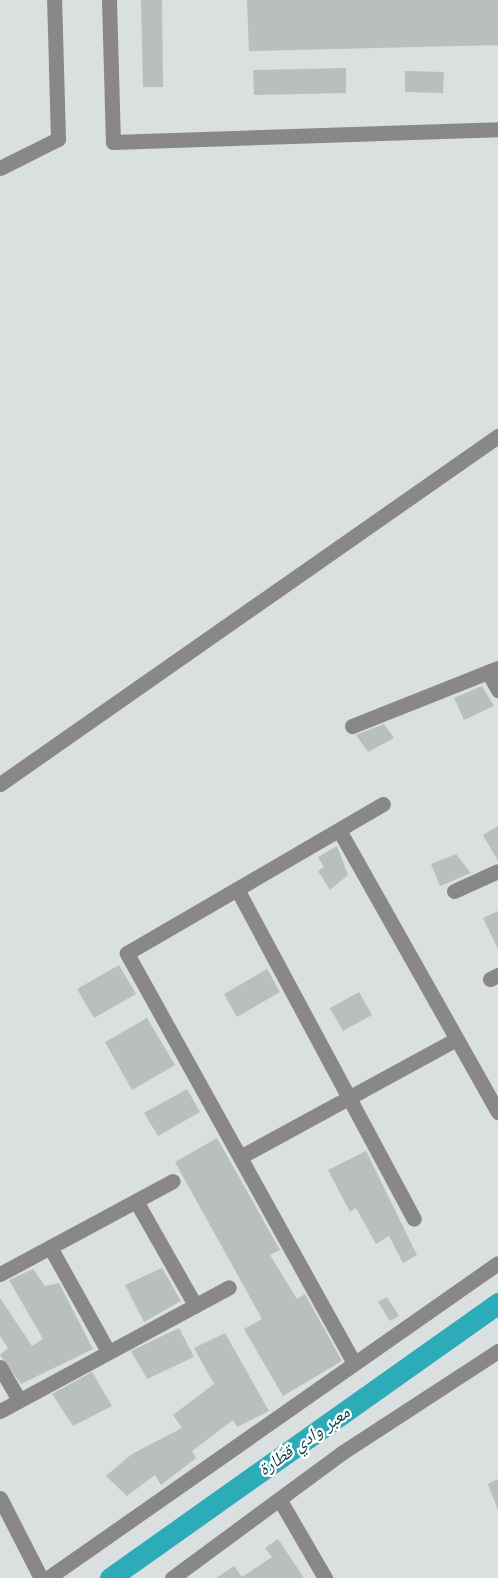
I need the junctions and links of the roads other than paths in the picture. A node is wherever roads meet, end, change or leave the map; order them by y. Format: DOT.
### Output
graph roads {
  1 [pos="54,0"];
  2 [pos="109,0"];
  3 [pos="498,129"];
  4 [pos="0,168"];
  5 [pos="498,436"];
  6 [pos="493,670"];
  7 [pos="498,690"];
  8 [pos="352,726"];
  9 [pos="0,784"];
  10 [pos="383,804"];
  11 [pos="339,830"];
  12 [pos="498,871"];
  13 [pos="237,889"];
  14 [pos="454,891"];
  15 [pos="456,1040"];
  16 [pos="351,1097"];
  17 [pos="498,1112"];
  18 [pos="240,1157"];
  19 [pos="172,1182"];
  20 [pos="136,1201"];
  21 [pos="414,1219"];
  22 [pos="50,1247"];
  23 [pos="498,1263"];
  24 [pos="0,1274"];
  25 [pos="229,1287"];
  26 [pos="195,1305"];
  27 [pos="108,1351"];
  28 [pos="498,1352"];
  29 [pos="354,1363"];
  30 [pos="0,1367"];
  31 [pos="19,1400"];
  32 [pos="0,1411"];
  33 [pos="0,1498"];
  34 [pos="281,1502"];
  35 [pos="41,1578"];
  36 [pos="48,1578"];
  37 [pos="172,1578"];
  38 [pos="325,1578"];
  1 -- 4 [label="street"];
  2 -- 3 [label="street"];
  5 -- 9 [label="street"];
  6 -- 7 [label="street"];
  6 -- 8 [label="street"];
  10 -- 11 [label="street"];
  11 -- 13 [label="street"];
  11 -- 15 [label="street"];
  12 -- 14 [label="street"];
  13 -- 16 [label="street"];
  13 -- 18 [label="street"];
  15 -- 16 [label="street"];
  15 -- 17 [label="street"];
  16 -- 18 [label="street"];
  16 -- 21 [label="street"];
  18 -- 29 [label="street"];
  19 -- 20 [label="street"];
  20 -- 22 [label="street"];
  20 -- 26 [label="street"];
  22 -- 24 [label="street"];
  22 -- 27 [label="street"];
  23 -- 29 [label="street"];
  25 -- 26 [label="street"];
  26 -- 27 [label="street"];
  27 -- 31 [label="street"];
  28 -- 34 [label="street"];
  29 -- 36 [label="street"];
  30 -- 31 [label="street"];
  31 -- 32 [label="street"];
  33 -- 35 [label="street"];
  34 -- 37 [label="street"];
  34 -- 38 [label="street"];
}
